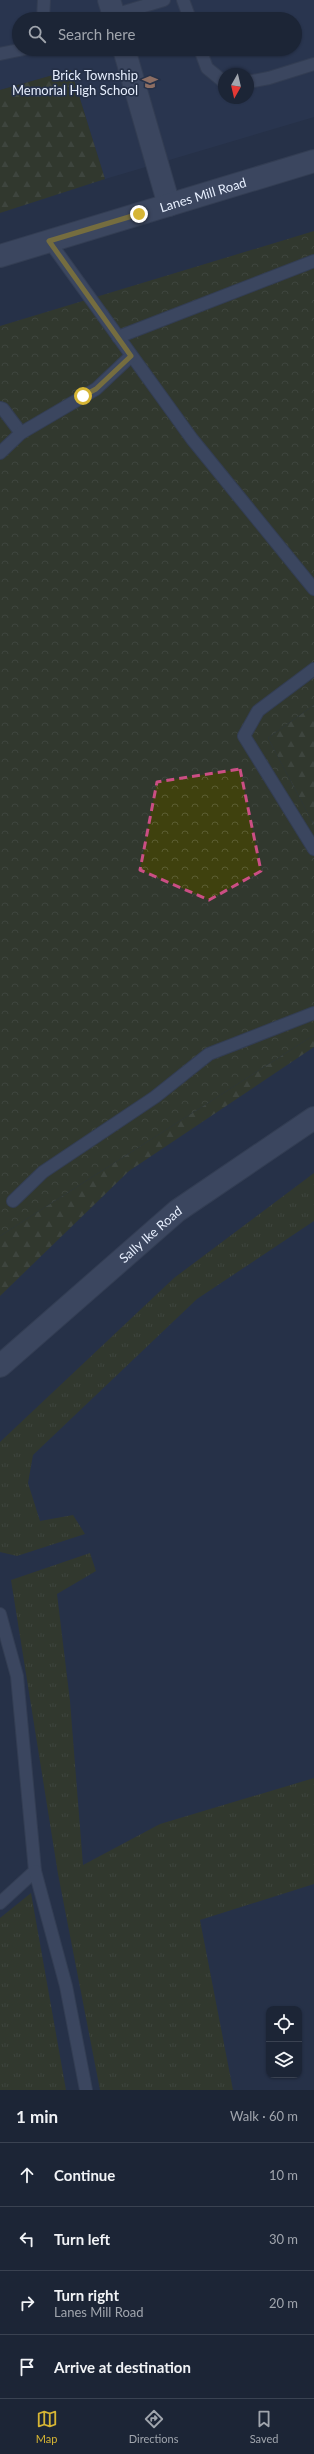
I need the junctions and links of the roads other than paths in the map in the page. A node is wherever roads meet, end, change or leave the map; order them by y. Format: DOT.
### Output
graph roads {
  1 [pos="44,0"];
  2 [pos="164,0"];
  3 [pos="183,0"];
  4 [pos="113,11"];
  5 [pos="43,12"];
  6 [pos="187,12"];
  7 [pos="12,52"];
  8 [pos="0,54"];
  9 [pos="126,56"];
  10 [pos="203,56"];
  11 [pos="314,64"];
  12 [pos="218,77"];
  13 [pos="254,81"];
  14 [pos="314,160"];
  15 [pos="169,205"];
  16 [pos="49,241"];
  17 [pos="0,256"];
  18 [pos="314,261"];
  19 [pos="118,337"];
  20 [pos="131,356"];
  21 [pos="0,408"];
  22 [pos="21,433"];
  23 [pos="0,453"];
  24 [pos="314,589"];
  25 [pos="314,669"];
  26 [pos="314,850"];
  27 [pos="314,1013"];
  28 [pos="314,1118"];
  29 [pos="13,1201"];
  30 [pos="0,1366"];
  31 [pos="0,1614"];
  32 [pos="35,1871"];
  33 [pos="0,1903"];
  34 [pos="86,2090"];
  1 -- 5 [label="lane"];
  2 -- 4 [label="lane"];
  3 -- 6 [label="lane"];
  7 -- 8 [label="lane"];
  9 -- 15 [label="street"];
  10 -- 12 [label="lane"];
  11 -- 13 [label="lane"];
  14 -- 15 [label="street, Lanes Mill Road"];
  15 -- 16 [label="street, Lanes Mill Road"];
  16 -- 17 [label="street, Lanes Mill Road"];
  16 -- 19 [label="lane"];
  18 -- 19 [label="lane"];
  19 -- 20 [label="lane"];
  20 -- 22 [label="lane"];
  20 -- 24 [label="lane"];
  21 -- 22 [label="lane"];
  22 -- 23 [label="lane"];
  25 -- 26 [label="lane"];
  27 -- 29 [label="lane"];
  28 -- 30 [label="street, Sally Ike Road"];
  31 -- 32 [label="lane"];
  32 -- 33 [label="lane"];
  32 -- 34 [label="lane"];
}
